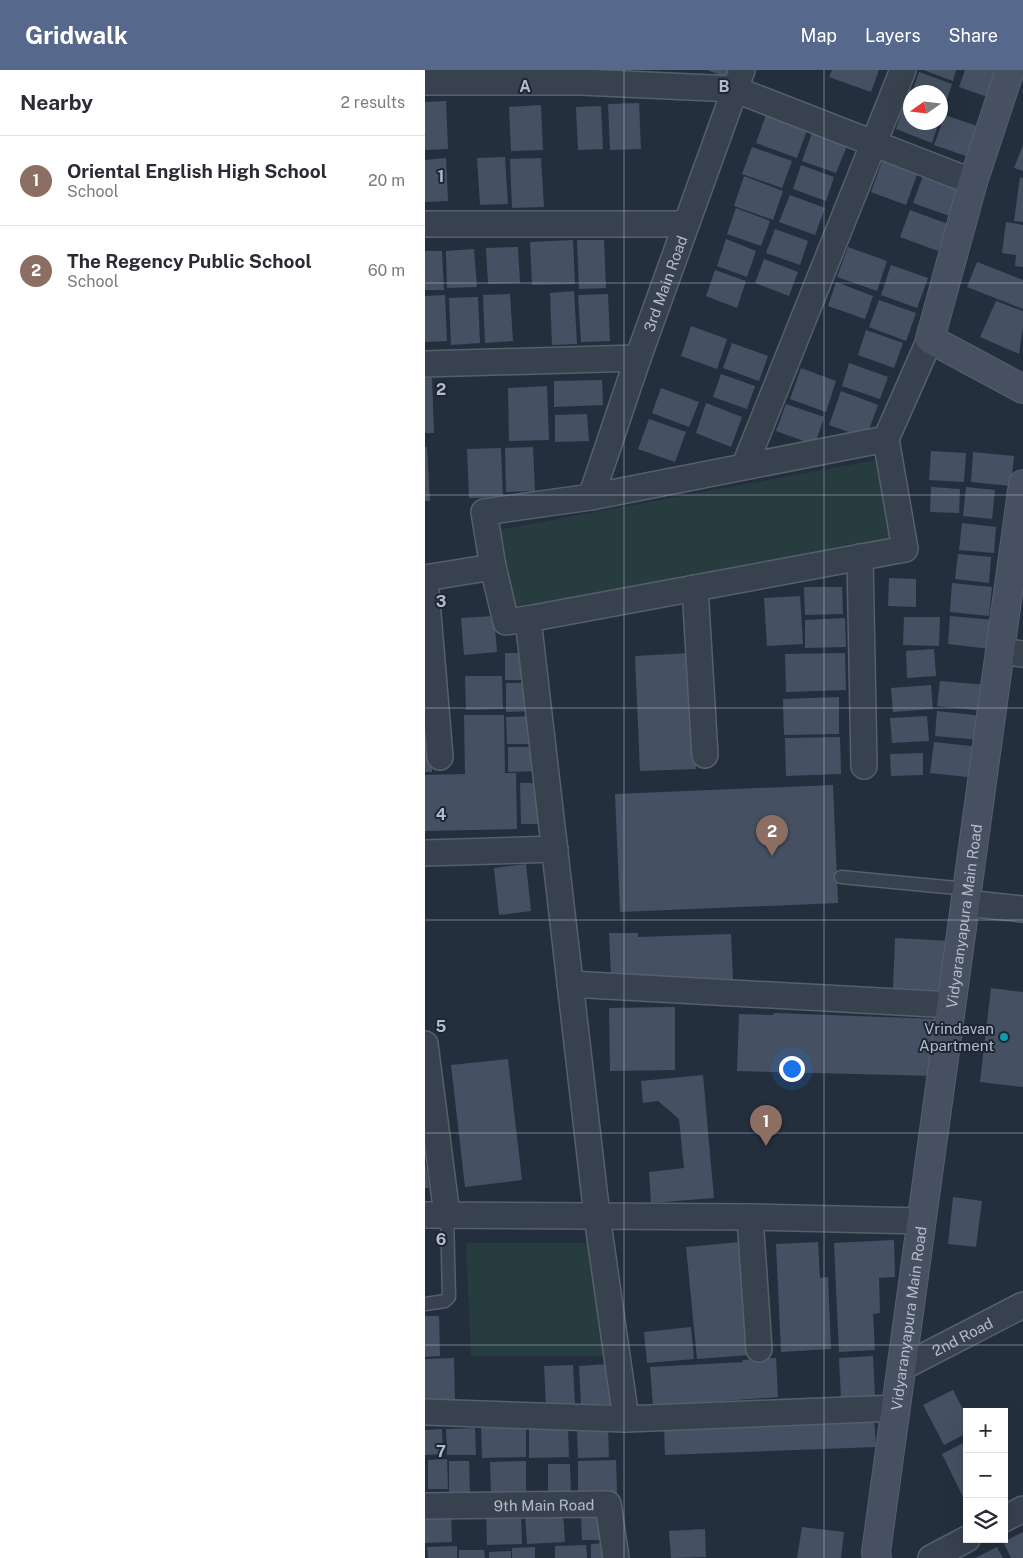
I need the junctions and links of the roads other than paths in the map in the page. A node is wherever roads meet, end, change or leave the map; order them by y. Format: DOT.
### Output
graph roads {
  1 [pos="903,70"];
  2 [pos="1011,70"];
  3 [pos="584,76"];
  4 [pos="738,80"];
  5 [pos="425,82"];
  6 [pos="875,144"];
  7 [pos="973,182"];
  8 [pos="425,224"];
  9 [pos="686,224"];
  10 [pos="930,340"];
  11 [pos="638,358"];
  12 [pos="425,364"];
  13 [pos="1023,389"];
  14 [pos="886,439"];
  15 [pos="745,465"];
  16 [pos="1023,484"];
  17 [pos="591,497"];
  18 [pos="860,557"];
  19 [pos="493,567"];
  20 [pos="425,578"];
  21 [pos="695,588"];
  22 [pos="528,620"];
  23 [pos="1012,653"];
  24 [pos="705,755"];
  25 [pos="440,757"];
  26 [pos="864,766"];
  27 [pos="555,849"];
  28 [pos="425,853"];
  29 [pos="841,877"];
  30 [pos="966,896"];
  31 [pos="1023,909"];
  32 [pos="570,984"];
  33 [pos="952,1005"];
  34 [pos="425,1044"];
  35 [pos="436,1215"];
  36 [pos="597,1216"];
  37 [pos="750,1217"];
  38 [pos="922,1221"];
  39 [pos="425,1304"];
  40 [pos="1023,1305"];
  41 [pos="759,1349"];
  42 [pos="901,1368"];
  43 [pos="896,1408"];
  44 [pos="425,1412"];
  45 [pos="626,1419"];
  46 [pos="425,1506"];
  47 [pos="1023,1509"];
  48 [pos="1008,1517"];
  49 [pos="963,1541"];
  50 [pos="616,1558"];
  51 [pos="877,1558"];
  52 [pos="931,1558"];
  1 -- 6 [label="street"];
  2 -- 7 [label="main road"];
  3 -- 4 [label="street"];
  3 -- 5 [label="street"];
  4 -- 6 [label="street"];
  4 -- 9 [label="street, 3rd Main Road"];
  6 -- 7 [label="street"];
  6 -- 15 [label="street"];
  7 -- 10 [label="main road"];
  8 -- 9 [label="street"];
  9 -- 11 [label="street, 3rd Main Road"];
  10 -- 13 [label="main road"];
  10 -- 14 [label="street"];
  11 -- 12 [label="street"];
  11 -- 17 [label="street, 3rd Main Road"];
  14 -- 15 [label="street"];
  14 -- 18 [label="street"];
  15 -- 17 [label="street"];
  16 -- 23 [label="main road, Vidyaranyapura Main Road"];
  17 -- 19 [label="street"];
  18 -- 21 [label="street"];
  18 -- 26 [label="street"];
  19 -- 20 [label="street"];
  19 -- 22 [label="street"];
  20 -- 25 [label="street"];
  21 -- 22 [label="street"];
  21 -- 24 [label="street"];
  22 -- 27 [label="street"];
  23 -- 30 [label="main road, Vidyaranyapura Main Road"];
  27 -- 28 [label="street"];
  27 -- 32 [label="street"];
  29 -- 30 [label="lane"];
  30 -- 31 [label="street"];
  30 -- 33 [label="main road, Vidyaranyapura Main Road"];
  32 -- 33 [label="street"];
  32 -- 36 [label="street"];
  33 -- 38 [label="main road, Vidyaranyapura Main Road"];
  34 -- 35 [label="street"];
  35 -- 36 [label="street"];
  35 -- 39 [label="lane"];
  36 -- 37 [label="street"];
  36 -- 45 [label="street"];
  37 -- 38 [label="street"];
  37 -- 41 [label="street"];
  38 -- 42 [label="main road, Vidyaranyapura Main Road"];
  40 -- 42 [label="street, 2nd Road"];
  42 -- 43 [label="main road, Vidyaranyapura Main Road"];
  43 -- 45 [label="street"];
  43 -- 51 [label="main road, Vidyaranyapura Main Road"];
  44 -- 45 [label="street"];
  46 -- 50 [label="street, 9th Main Road"];
  47 -- 48 [label="street"];
  49 -- 52 [label="street"];
}
